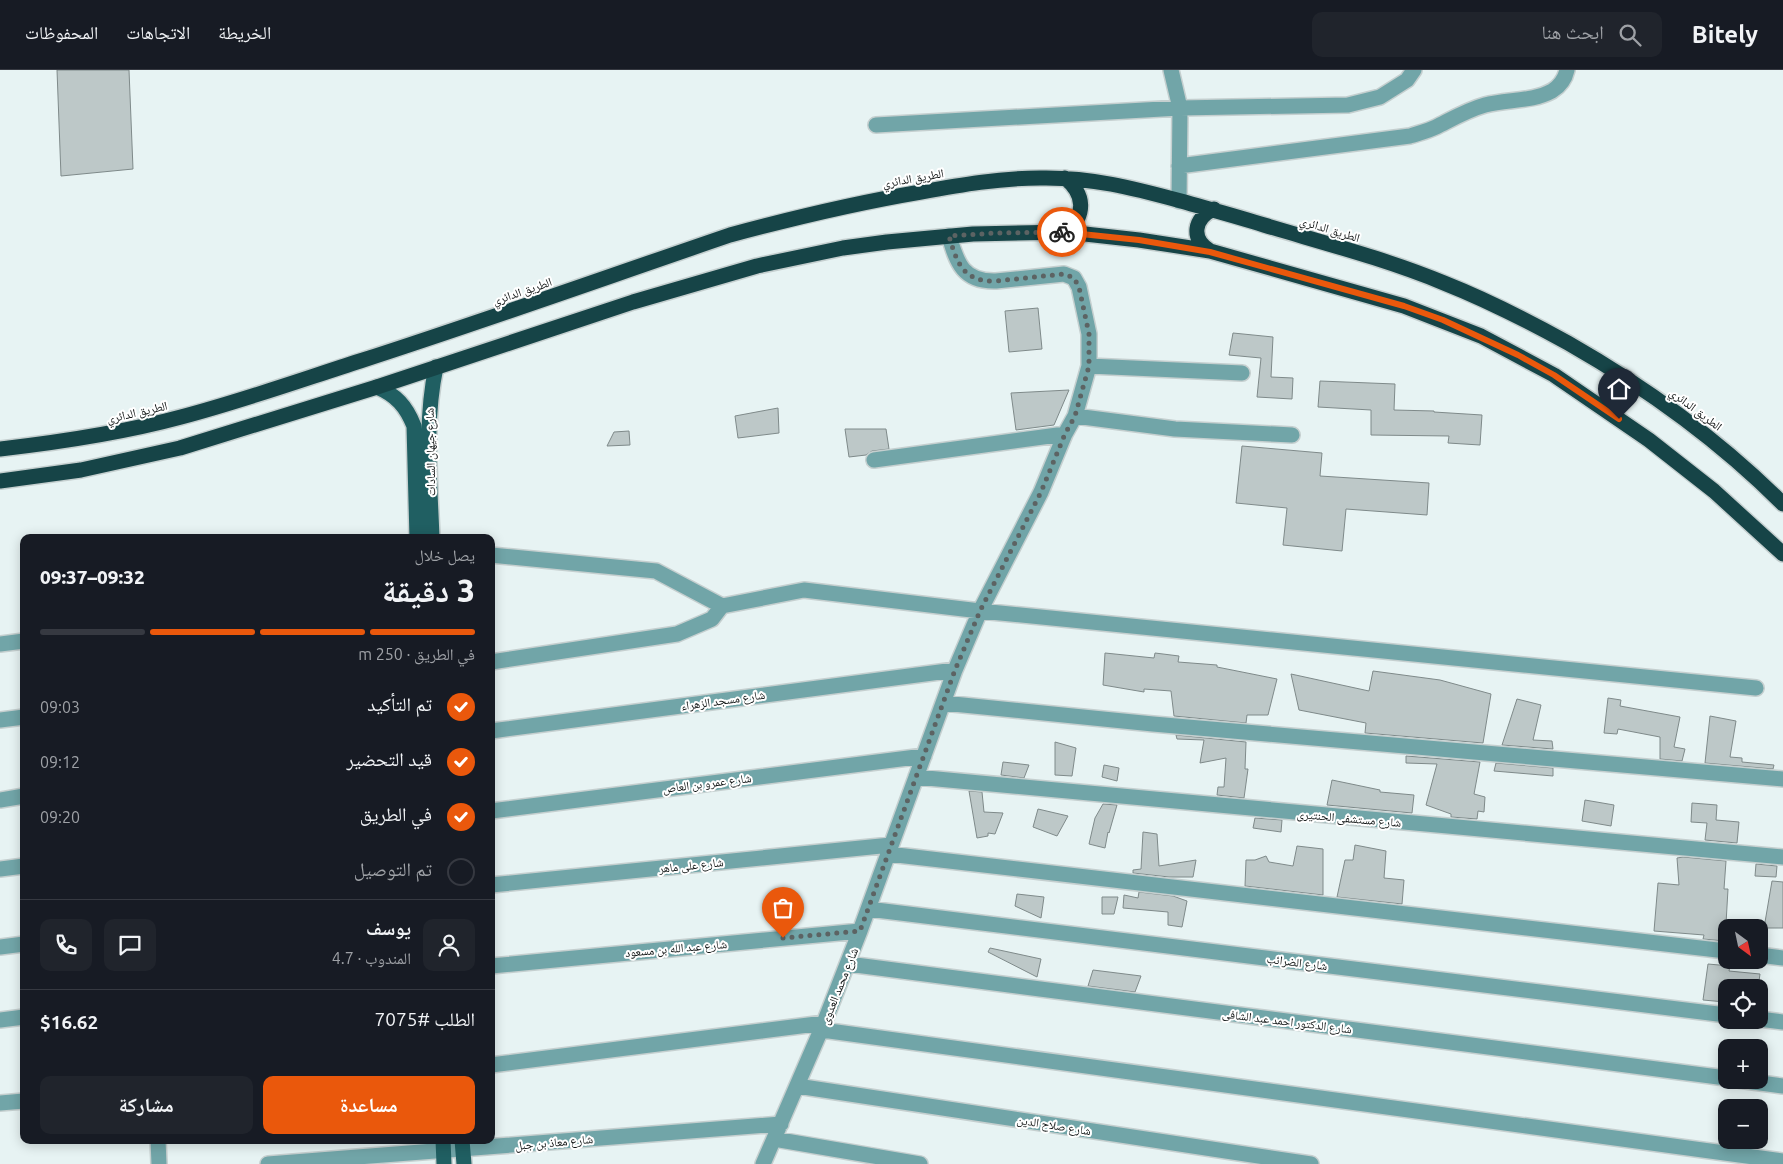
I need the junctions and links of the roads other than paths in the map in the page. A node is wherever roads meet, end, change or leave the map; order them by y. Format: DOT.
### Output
graph roads {
  1 [pos="1171,70"];
  2 [pos="1414,70"];
  3 [pos="1567,70"];
  4 [pos="1180,108"];
  5 [pos="876,125"];
  6 [pos="1179,166"];
  7 [pos="1065,178"];
  8 [pos="1179,201"];
  9 [pos="1214,210"];
  10 [pos="1067,232"];
  11 [pos="949,236"];
  12 [pos="1210,252"];
  13 [pos="1089,366"];
  14 [pos="436,367"];
  15 [pos="1242,373"];
  16 [pos="377,387"];
  17 [pos="1075,416"];
  18 [pos="1065,434"];
  19 [pos="1292,436"];
  20 [pos="0,449"];
  21 [pos="874,460"];
  22 [pos="0,481"];
  23 [pos="1783,504"];
  24 [pos="417,534"];
  25 [pos="432,534"];
  26 [pos="1783,554"];
  27 [pos="495,555"];
  28 [pos="722,606"];
  29 [pos="980,611"];
  30 [pos="20,642"];
  31 [pos="0,644"];
  32 [pos="495,661"];
  33 [pos="955,670"];
  34 [pos="1756,688"];
  35 [pos="943,703"];
  36 [pos="20,717"];
  37 [pos="0,720"];
  38 [pos="495,730"];
  39 [pos="924,756"];
  40 [pos="916,777"];
  41 [pos="1783,779"];
  42 [pos="20,797"];
  43 [pos="0,800"];
  44 [pos="495,810"];
  45 [pos="889,850"];
  46 [pos="1783,857"];
  47 [pos="20,866"];
  48 [pos="0,869"];
  49 [pos="495,885"];
  50 [pos="868,909"];
  51 [pos="860,931"];
  52 [pos="20,944"];
  53 [pos="0,947"];
  54 [pos="1718,950"];
  55 [pos="1768,956"];
  56 [pos="1783,958"];
  57 [pos="848,964"];
  58 [pos="495,966"];
  59 [pos="1718,1014"];
  60 [pos="20,1018"];
  61 [pos="0,1020"];
  62 [pos="1768,1020"];
  63 [pos="1783,1022"];
  64 [pos="823,1026"];
  65 [pos="495,1065"];
  66 [pos="1718,1077"];
  67 [pos="1768,1084"];
  68 [pos="797,1086"];
  69 [pos="1783,1086"];
  70 [pos="20,1102"];
  71 [pos="0,1104"];
  72 [pos="781,1124"];
  73 [pos="774,1139"];
  74 [pos="158,1144"];
  75 [pos="463,1151"];
  76 [pos="443,1152"];
  77 [pos="1783,1161"];
  78 [pos="159,1164"];
  79 [pos="268,1164"];
  80 [pos="763,1164"];
  81 [pos="920,1164"];
  82 [pos="1311,1164"];
  1 -- 4 [label="street"];
  2 -- 4 [label="street"];
  3 -- 6 [label="street"];
  4 -- 5 [label="street"];
  4 -- 6 [label="street"];
  6 -- 8 [label="street"];
  7 -- 8 [label="highway, الطريق الدائري"];
  7 -- 10 [label="highway"];
  7 -- 20 [label="highway, الطريق الدائري"];
  8 -- 9 [label="highway, الطريق الدائري"];
  9 -- 12 [label="highway"];
  9 -- 23 [label="highway, الطريق الدائري"];
  10 -- 11 [label="highway"];
  10 -- 12 [label="highway"];
  11 -- 13 [label="street, شارع محمد العدوى"];
  11 -- 14 [label="highway"];
  12 -- 26 [label="highway"];
  13 -- 15 [label="street"];
  13 -- 17 [label="street, شارع محمد العدوى"];
  14 -- 16 [label="highway"];
  14 -- 25 [label="main road, شارع جيهان السادات"];
  16 -- 22 [label="highway"];
  16 -- 24 [label="main road, شارع جيهان السادات"];
  17 -- 18 [label="street, شارع محمد العدوى"];
  17 -- 19 [label="street"];
  18 -- 21 [label="street"];
  18 -- 29 [label="street, شارع محمد العدوى"];
  27 -- 28 [label="street"];
  28 -- 29 [label="street"];
  28 -- 32 [label="street"];
  29 -- 33 [label="street, شارع محمد العدوى"];
  29 -- 34 [label="street"];
  30 -- 31 [label="street"];
  33 -- 35 [label="street, شارع محمد العدوى"];
  33 -- 38 [label="street, شارع مسجد الزهراء"];
  35 -- 39 [label="street, شارع محمد العدوى"];
  35 -- 41 [label="street"];
  36 -- 37 [label="street"];
  39 -- 40 [label="street, شارع محمد العدوى"];
  39 -- 44 [label="street, شارع عمرو بن العاص"];
  40 -- 45 [label="street, شارع محمد العدوى"];
  40 -- 46 [label="street, شارع مستشفى الحنتيرى"];
  42 -- 43 [label="street"];
  45 -- 49 [label="street, شارع على ماهر"];
  45 -- 50 [label="street, شارع محمد العدوى"];
  45 -- 54 [label="street, شارع على ماهر"];
  47 -- 48 [label="street"];
  50 -- 51 [label="street, شارع محمد العدوى"];
  50 -- 59 [label="street, شارع الضرائب"];
  51 -- 57 [label="street, شارع محمد العدوى"];
  51 -- 58 [label="street, شارع عبد الله بن مسعود"];
  52 -- 53 [label="street"];
  55 -- 56 [label="street"];
  57 -- 64 [label="street, شارع محمد العدوى"];
  57 -- 66 [label="street, شارع الدكتور احمد عبد الشافى"];
  60 -- 61 [label="street"];
  62 -- 63 [label="street"];
  64 -- 65 [label="street"];
  64 -- 68 [label="street, شارع محمد العدوى"];
  64 -- 77 [label="street"];
  67 -- 69 [label="street"];
  68 -- 72 [label="street, شارع محمد العدوى"];
  68 -- 82 [label="street, شارع صلاح الدين"];
  70 -- 71 [label="street"];
  72 -- 73 [label="street, شارع محمد العدوى"];
  72 -- 75 [label="street, شارع معاذ بن جبل"];
  73 -- 80 [label="street, شارع محمد العدوى"];
  73 -- 81 [label="street"];
  74 -- 78 [label="street"];
  75 -- 76 [label="street, شارع معاذ بن جبل"];
  76 -- 79 [label="street, شارع معاذ بن جبل"];
}
